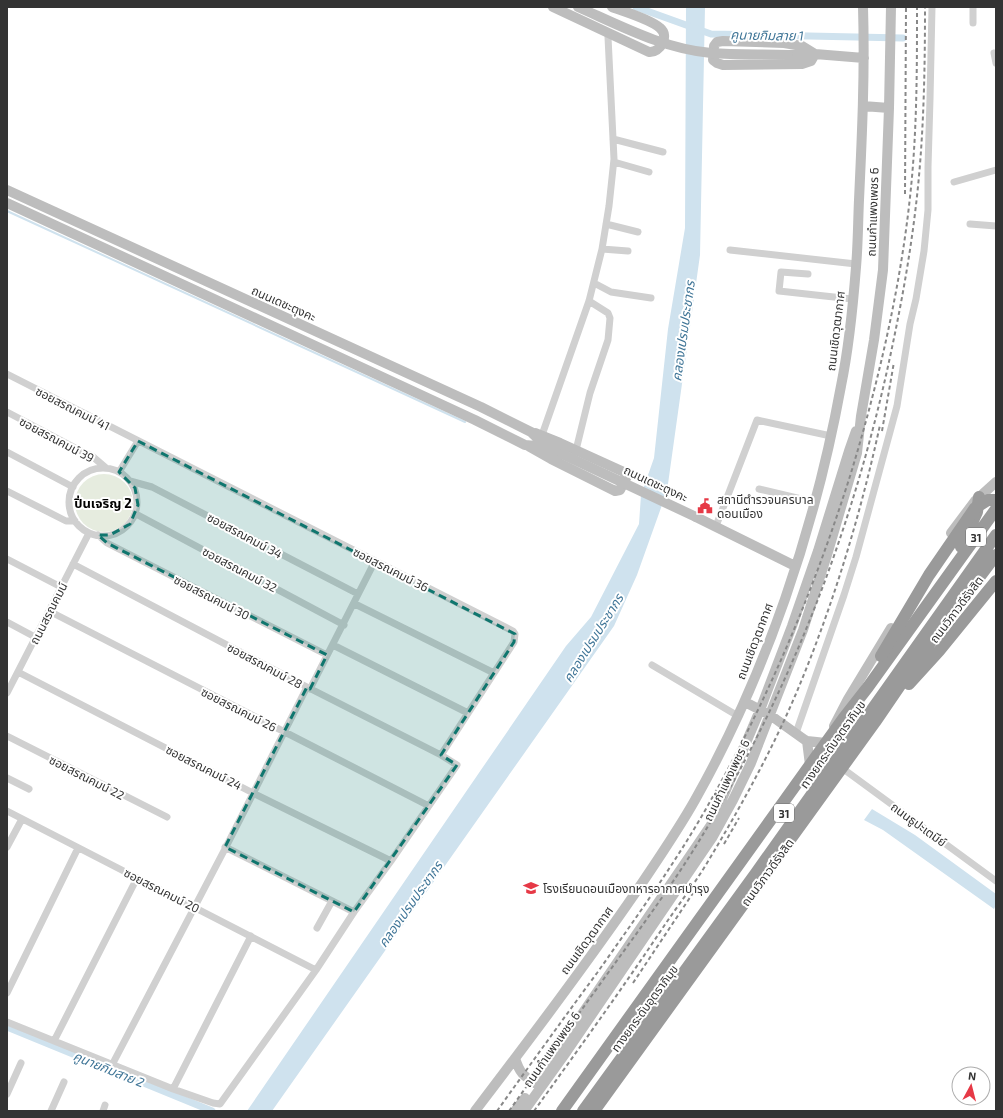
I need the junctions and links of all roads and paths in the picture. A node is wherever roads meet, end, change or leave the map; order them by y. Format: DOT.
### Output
graph roads {
  1 [pos="553,7"];
  2 [pos="578,7"];
  3 [pos="612,7"];
  4 [pos="864,7"];
  5 [pos="891,7"];
  6 [pos="932,7"];
  7 [pos="973,7"];
  8 [pos="973,23"];
  9 [pos="608,37"];
  10 [pos="994,53"];
  11 [pos="815,54"];
  12 [pos="864,58"];
  13 [pos="996,63"];
  14 [pos="863,106"];
  15 [pos="889,108"];
  16 [pos="613,138"];
  17 [pos="663,152"];
  18 [pos="614,162"];
  19 [pos="996,170"];
  20 [pos="649,172"];
  21 [pos="954,182"];
  22 [pos="7,190"];
  23 [pos="7,203"];
  24 [pos="606,224"];
  25 [pos="970,224"];
  26 [pos="996,226"];
  27 [pos="638,232"];
  28 [pos="602,249"];
  29 [pos="730,250"];
  30 [pos="628,251"];
  31 [pos="149,256"];
  32 [pos="856,264"];
  33 [pos="145,267"];
  34 [pos="808,274"];
  35 [pos="594,283"];
  36 [pos="652,298"];
  37 [pos="852,299"];
  38 [pos="589,301"];
  39 [pos="7,374"];
  40 [pos="7,412"];
  41 [pos="861,416"];
  42 [pos="531,432"];
  43 [pos="542,435"];
  44 [pos="830,436"];
  45 [pos="138,441"];
  46 [pos="525,445"];
  47 [pos="547,446"];
  48 [pos="576,450"];
  49 [pos="7,452"];
  50 [pos="106,468"];
  51 [pos="119,472"];
  52 [pos="130,481"];
  53 [pos="996,482"];
  54 [pos="73,487"];
  55 [pos="759,489"];
  56 [pos="7,491"];
  57 [pos="979,497"];
  58 [pos="996,500"];
  59 [pos="814,502"];
  60 [pos="996,509"];
  61 [pos="136,514"];
  62 [pos="996,514"];
  63 [pos="75,521"];
  64 [pos="716,526"];
  65 [pos="89,533"];
  66 [pos="996,535"];
  67 [pos="98,536"];
  68 [pos="996,555"];
  69 [pos="7,559"];
  70 [pos="375,561"];
  71 [pos="73,564"];
  72 [pos="955,565"];
  73 [pos="795,566"];
  74 [pos="996,581"];
  75 [pos="61,587"];
  76 [pos="358,594"];
  77 [pos="354,604"];
  78 [pos="49,611"];
  79 [pos="7,622"];
  80 [pos="344,625"];
  81 [pos="36,637"];
  82 [pos="333,645"];
  83 [pos="327,655"];
  84 [pos="652,665"];
  85 [pos="18,672"];
  86 [pos="494,673"];
  87 [pos="8,688"];
  88 [pos="308,688"];
  89 [pos="745,702"];
  90 [pos="760,710"];
  91 [pos="468,713"];
  92 [pos="770,715"];
  93 [pos="738,716"];
  94 [pos="843,719"];
  95 [pos="875,722"];
  96 [pos="284,732"];
  97 [pos="7,736"];
  98 [pos="801,737"];
  99 [pos="828,740"];
  100 [pos="441,755"];
  101 [pos="810,765"];
  102 [pos="842,768"];
  103 [pos="7,778"];
  104 [pos="29,789"];
  105 [pos="253,793"];
  106 [pos="429,806"];
  107 [pos="7,811"];
  108 [pos="167,817"];
  109 [pos="22,819"];
  110 [pos="7,846"];
  111 [pos="78,848"];
  112 [pos="225,848"];
  113 [pos="392,861"];
  114 [pos="137,878"];
  115 [pos="996,881"];
  116 [pos="332,901"];
  117 [pos="194,907"];
  118 [pos="354,912"];
  119 [pos="317,928"];
  120 [pos="251,936"];
  121 [pos="316,970"];
  122 [pos="7,993"];
  123 [pos="7,1022"];
  124 [pos="54,1041"];
  125 [pos="515,1058"];
  126 [pos="21,1063"];
  127 [pos="112,1065"];
  128 [pos="64,1082"];
  129 [pos="536,1082"];
  130 [pos="173,1089"];
  131 [pos="7,1094"];
  132 [pos="51,1111"];
  133 [pos="475,1111"];
  134 [pos="515,1111"];
  135 [pos="524,1111"];
  136 [pos="562,1111"];
  137 [pos="570,1111"];
  138 [pos="583,1111"];
  139 [pos="594,1111"];
  1 -- 3 [label="main road"];
  2 -- 11 [label="main road, bridge"];
  4 -- 12 [label="main road, ถนนเชิดวุฒากาศ"];
  5 -- 15 [label="main road, ถนนกำแพงเพชร 6"];
  6 -- 98 [label="street"];
  7 -- 8 [label="street"];
  9 -- 16 [label="street"];
  10 -- 13 [label="street"];
  11 -- 11 [label="main road"];
  11 -- 12 [label="main road"];
  12 -- 14 [label="main road, ถนนเชิดวุฒากาศ"];
  14 -- 15 [label="main road"];
  14 -- 32 [label="main road, ถนนเชิดวุฒากาศ"];
  15 -- 41 [label="main road, ถนนกำแพงเพชร 6"];
  16 -- 17 [label="street"];
  16 -- 18 [label="street"];
  18 -- 20 [label="street"];
  18 -- 24 [label="street"];
  19 -- 21 [label="street"];
  22 -- 31 [label="main road, ถนนเดชะตุงคะ"];
  23 -- 33 [label="main road, ถนนเดชะตุงคะ"];
  24 -- 27 [label="street"];
  24 -- 28 [label="street"];
  25 -- 26 [label="street"];
  28 -- 30 [label="street"];
  28 -- 35 [label="street"];
  29 -- 32 [label="street"];
  31 -- 33 [label="main road"];
  31 -- 42 [label="main road, ถนนเดชะตุงคะ"];
  32 -- 37 [label="main road, ถนนเชิดวุฒากาศ"];
  33 -- 46 [label="main road, ถนนเดชะตุงคะ"];
  34 -- 37 [label="street"];
  35 -- 36 [label="street"];
  35 -- 38 [label="street"];
  37 -- 44 [label="main road, ถนนเชิดวุฒากาศ"];
  38 -- 43 [label="street"];
  38 -- 48 [label="street"];
  39 -- 45 [label="street, ซอยสรณคมน์ 41"];
  40 -- 50 [label="street, ซอยสรณคมน์ 39"];
  41 -- 90 [label="main road, ถนนกำแพงเพชร 6"];
  41 -- 92 [label="main road, ถนนกำแพงเพชร 6"];
  42 -- 43 [label="main road"];
  42 -- 47 [label="main road, ถนนเดชะตุงคะ"];
  43 -- 48 [label="main road"];
  44 -- 59 [label="main road, ถนนเชิดวุฒากาศ"];
  44 -- 64 [label="street"];
  45 -- 51 [label="street"];
  45 -- 70 [label="street, ซอยสรณคมน์ 36"];
  46 -- 47 [label="main road, ถนนเดชะตุงคะ"];
  46 -- 48 [label="main road"];
  47 -- 64 [label="main road, ถนนเดชะตุงคะ, bridge"];
  49 -- 54 [label="street"];
  50 -- 51 [label="street"];
  50 -- 54 [label="street"];
  51 -- 52 [label="street"];
  52 -- 61 [label="street"];
  52 -- 76 [label="street, ซอยสรณคมน์ 34"];
  53 -- 57 [label="main road, 31"];
  54 -- 63 [label="street"];
  55 -- 59 [label="street"];
  56 -- 63 [label="street"];
  57 -- 72 [label="highway"];
  57 -- 99 [label="main road, 31"];
  58 -- 94 [label="highway, bridge"];
  59 -- 73 [label="main road, ถนนเชิดวุฒากาศ"];
  60 -- 72 [label="highway, 31"];
  61 -- 67 [label="street"];
  61 -- 80 [label="street, ซอยสรณคมน์ 32"];
  62 -- 137 [label="highway, ทางยกระดับอุตราภิมุข / 31"];
  63 -- 65 [label="street"];
  64 -- 73 [label="main road, ถนนเดชะตุงคะ"];
  65 -- 67 [label="street"];
  65 -- 71 [label="street, ถนนสรณคมน์"];
  66 -- 138 [label="highway, ทางยกระดับอุตราภิมุข / 31"];
  67 -- 83 [label="street, ซอยสรณคมน์ 30"];
  68 -- 95 [label="highway, ถนนวิภาวดีรังสิต / 31"];
  69 -- 75 [label="street"];
  70 -- 76 [label="street"];
  70 -- 86 [label="street, ซอยสรณคมน์ 36"];
  71 -- 75 [label="street, ถนนสรณคมน์"];
  71 -- 88 [label="street, ซอยสรณคมน์ 28"];
  72 -- 94 [label="highway, 31"];
  73 -- 89 [label="main road, ถนนเชิดวุฒากาศ"];
  74 -- 95 [label="highway"];
  75 -- 78 [label="street, ถนนสรณคมน์"];
  76 -- 77 [label="street"];
  77 -- 80 [label="street"];
  77 -- 86 [label="street"];
  78 -- 81 [label="street, ถนนสรณคมน์"];
  78 -- 96 [label="street, ซอยสรณคมน์ 26"];
  79 -- 81 [label="street"];
  80 -- 82 [label="street"];
  81 -- 85 [label="street, ถนนสรณคมน์"];
  82 -- 83 [label="street"];
  82 -- 91 [label="street"];
  83 -- 88 [label="street"];
  84 -- 93 [label="street"];
  85 -- 87 [label="street, ถนนสรณคมน์"];
  85 -- 105 [label="street, ซอยสรณคมน์ 24"];
  86 -- 91 [label="street, ซอยสรณคมน์ 36"];
  88 -- 96 [label="street"];
  88 -- 100 [label="street, ซอยสรณคมน์ 28"];
  89 -- 90 [label="main road"];
  89 -- 93 [label="main road, ถนนเชิดวุฒากาศ"];
  90 -- 92 [label="main road"];
  90 -- 129 [label="main road, ถนนกำแพงเพชร 6"];
  91 -- 100 [label="street, ซอยสรณคมน์ 36"];
  92 -- 98 [label="main road"];
  92 -- 135 [label="main road, ถนนกำแพงเพชร 6"];
  93 -- 125 [label="main road, ถนนเชิดวุฒากาศ"];
  94 -- 99 [label="highway, 31"];
  95 -- 102 [label="highway, ถนนวิภาวดีรังสิต / 31"];
  96 -- 105 [label="street"];
  96 -- 106 [label="street, ซอยสรณคมน์ 26"];
  97 -- 108 [label="street, ซอยสรณคมน์ 22"];
  98 -- 99 [label="main road"];
  98 -- 101 [label="main road"];
  99 -- 101 [label="highway, 31"];
  100 -- 106 [label="street, ซอยสรณคมน์ 28"];
  101 -- 136 [label="highway, 31"];
  102 -- 115 [label="street, ถนนธูปะเตมีย์"];
  102 -- 139 [label="highway, ถนนวิภาวดีรังสิต / 31"];
  103 -- 104 [label="street"];
  105 -- 112 [label="street"];
  105 -- 113 [label="street, ซอยสรณคมน์ 24"];
  106 -- 113 [label="street"];
  107 -- 109 [label="street, ซอยสรณคมน์ 20"];
  109 -- 110 [label="street"];
  109 -- 111 [label="street, ซอยสรณคมน์ 20"];
  111 -- 114 [label="street, ซอยสรณคมน์ 20"];
  111 -- 122 [label="street"];
  112 -- 116 [label="street"];
  112 -- 117 [label="street"];
  113 -- 118 [label="street"];
  114 -- 117 [label="street, ซอยสรณคมน์ 20"];
  114 -- 124 [label="street"];
  116 -- 118 [label="street"];
  116 -- 119 [label="street"];
  117 -- 120 [label="street, ซอยสรณคมน์ 20"];
  117 -- 127 [label="street"];
  118 -- 121 [label="street"];
  120 -- 121 [label="street, ซอยสรณคมน์ 20"];
  120 -- 130 [label="street"];
  121 -- 130 [label="street"];
  123 -- 124 [label="street"];
  124 -- 127 [label="street"];
  125 -- 129 [label="main road"];
  125 -- 133 [label="main road, ถนนเชิดวุฒากาศ"];
  126 -- 131 [label="street"];
  127 -- 130 [label="street"];
  128 -- 132 [label="street"];
  129 -- 134 [label="main road, ถนนกำแพงเพชร 6"];
}
